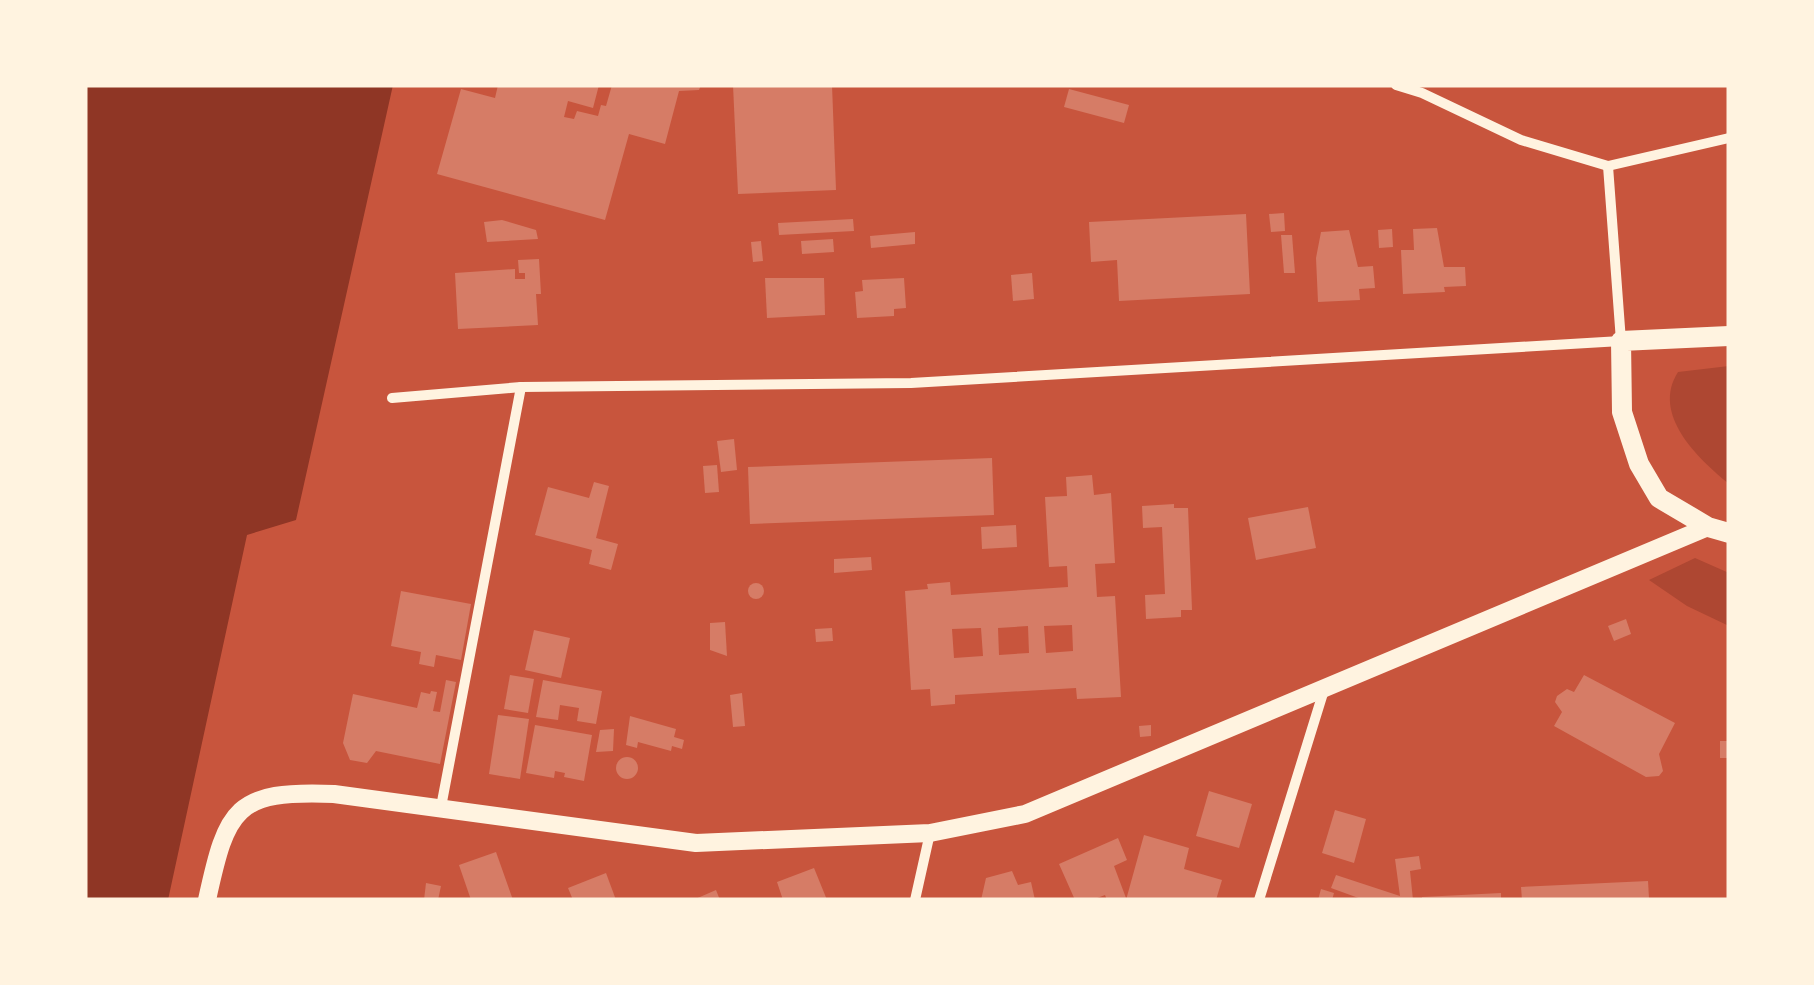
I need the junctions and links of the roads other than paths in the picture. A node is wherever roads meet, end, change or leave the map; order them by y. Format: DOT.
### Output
graph roads {
  1 [pos="1396,85"];
  2 [pos="1729,138"];
  3 [pos="1608,166"];
  4 [pos="1729,336"];
  5 [pos="1621,341"];
  6 [pos="520,387"];
  7 [pos="392,398"];
  8 [pos="1708,527"];
  9 [pos="1729,534"];
  10 [pos="1324,690"];
  11 [pos="441,807"];
  12 [pos="930,833"];
  13 [pos="207,900"];
  14 [pos="914,900"];
  15 [pos="1259,900"];
  1 -- 3 [label="street"];
  2 -- 3 [label="street"];
  3 -- 5 [label="street"];
  4 -- 5 [label="main road"];
  5 -- 6 [label="street"];
  5 -- 8 [label="main road"];
  6 -- 7 [label="street"];
  6 -- 11 [label="street"];
  8 -- 9 [label="main road"];
  8 -- 10 [label="street"];
  10 -- 12 [label="street"];
  10 -- 15 [label="street"];
  11 -- 12 [label="street"];
  11 -- 13 [label="street"];
  12 -- 14 [label="street"];
}
